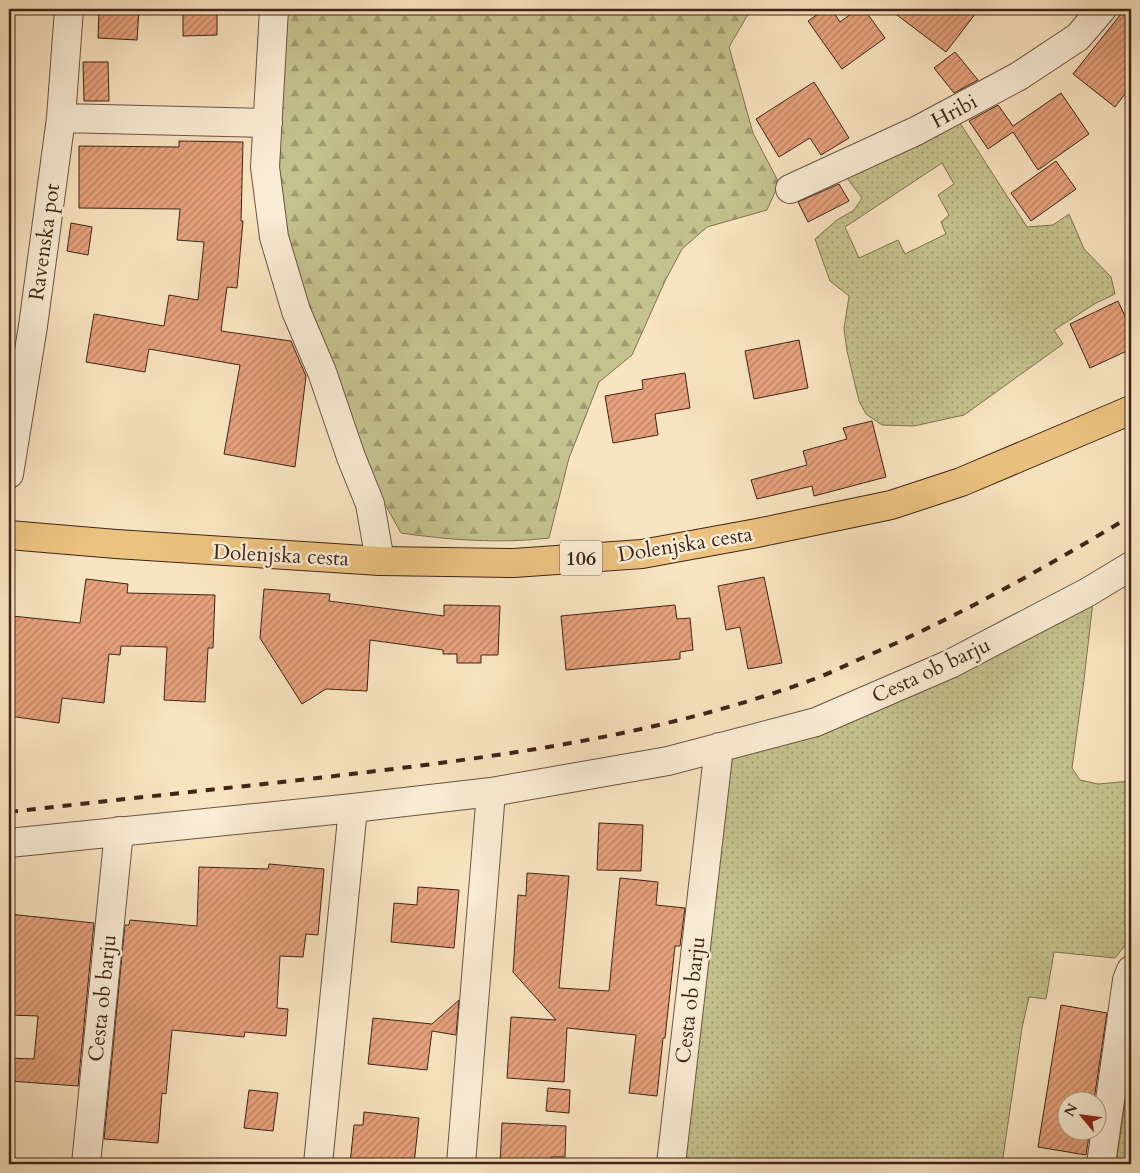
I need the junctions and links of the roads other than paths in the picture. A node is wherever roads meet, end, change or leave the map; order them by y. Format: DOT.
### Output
graph roads {
  1 [pos="69,9"];
  2 [pos="274,9"];
  3 [pos="1102,9"];
  4 [pos="62,118"];
  5 [pos="268,123"];
  6 [pos="790,189"];
  7 [pos="1131,410"];
  8 [pos="9,474"];
  9 [pos="9,535"];
  10 [pos="380,561"];
  11 [pos="1131,566"];
  12 [pos="719,747"];
  13 [pos="491,792"];
  14 [pos="353,808"];
  15 [pos="119,832"];
  16 [pos="9,843"];
  17 [pos="1131,970"];
  18 [pos="86,1164"];
  19 [pos="318,1164"];
  20 [pos="461,1164"];
  21 [pos="670,1164"];
  22 [pos="1101,1164"];
  1 -- 4 [label="street, Ravenska pot"];
  2 -- 5 [label="street"];
  3 -- 6 [label="street, Hribi"];
  4 -- 5 [label="street"];
  4 -- 8 [label="street, Ravenska pot"];
  5 -- 10 [label="street"];
  7 -- 10 [label="main road, Dolenjska cesta / 106"];
  9 -- 10 [label="main road, Dolenjska cesta / 106"];
  11 -- 12 [label="street, Cesta ob barju"];
  12 -- 13 [label="street, Cesta ob barju"];
  12 -- 21 [label="street, Cesta ob barju"];
  13 -- 14 [label="street, Cesta ob barju"];
  13 -- 20 [label="street"];
  14 -- 15 [label="street, Cesta ob barju"];
  14 -- 19 [label="street"];
  15 -- 16 [label="street, Cesta ob barju"];
  15 -- 18 [label="street, Cesta ob barju"];
  17 -- 22 [label="street"];
}
